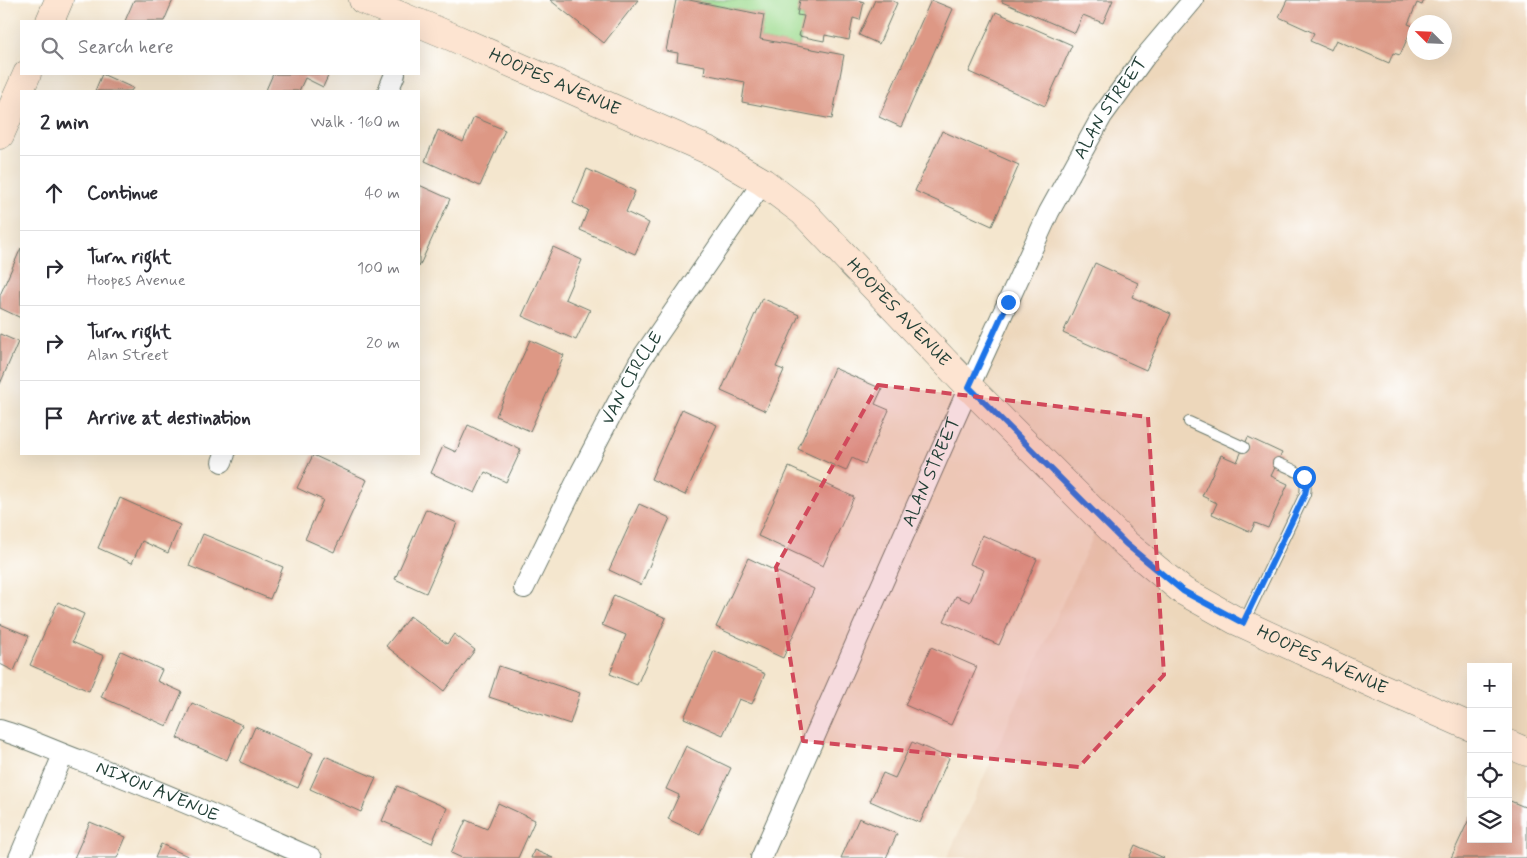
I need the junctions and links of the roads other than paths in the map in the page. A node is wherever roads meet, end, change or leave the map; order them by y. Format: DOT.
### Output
graph roads {
  1 [pos="59,0"];
  2 [pos="363,0"];
  3 [pos="1193,0"];
  4 [pos="50,20"];
  5 [pos="411,20"];
  6 [pos="420,24"];
  7 [pos="27,75"];
  8 [pos="395,75"];
  9 [pos="388,90"];
  10 [pos="0,135"];
  11 [pos="763,182"];
  12 [pos="969,387"];
  13 [pos="1189,422"];
  14 [pos="1244,447"];
  15 [pos="1278,463"];
  16 [pos="524,588"];
  17 [pos="1243,623"];
  18 [pos="1467,725"];
  19 [pos="0,730"];
  20 [pos="1512,746"];
  21 [pos="1527,752"];
  22 [pos="64,755"];
  23 [pos="19,858"];
  24 [pos="312,858"];
  25 [pos="761,858"];
  1 -- 4 [label="street"];
  2 -- 5 [label="street"];
  3 -- 12 [label="street, ALAN STREET"];
  6 -- 11 [label="street, HOOPES AVENUE"];
  7 -- 10 [label="street"];
  8 -- 9 [label="street"];
  11 -- 12 [label="street, HOOPES AVENUE"];
  11 -- 16 [label="street, VAN CIRCLE"];
  12 -- 17 [label="street, HOOPES AVENUE"];
  12 -- 25 [label="street, ALAN STREET"];
  13 -- 14 [label="lane"];
  15 -- 17 [label="lane"];
  17 -- 18 [label="street, HOOPES AVENUE"];
  19 -- 22 [label="street, NIXON AVENUE"];
  20 -- 21 [label="street"];
  22 -- 23 [label="street"];
  22 -- 24 [label="street, NIXON AVENUE"];
}
